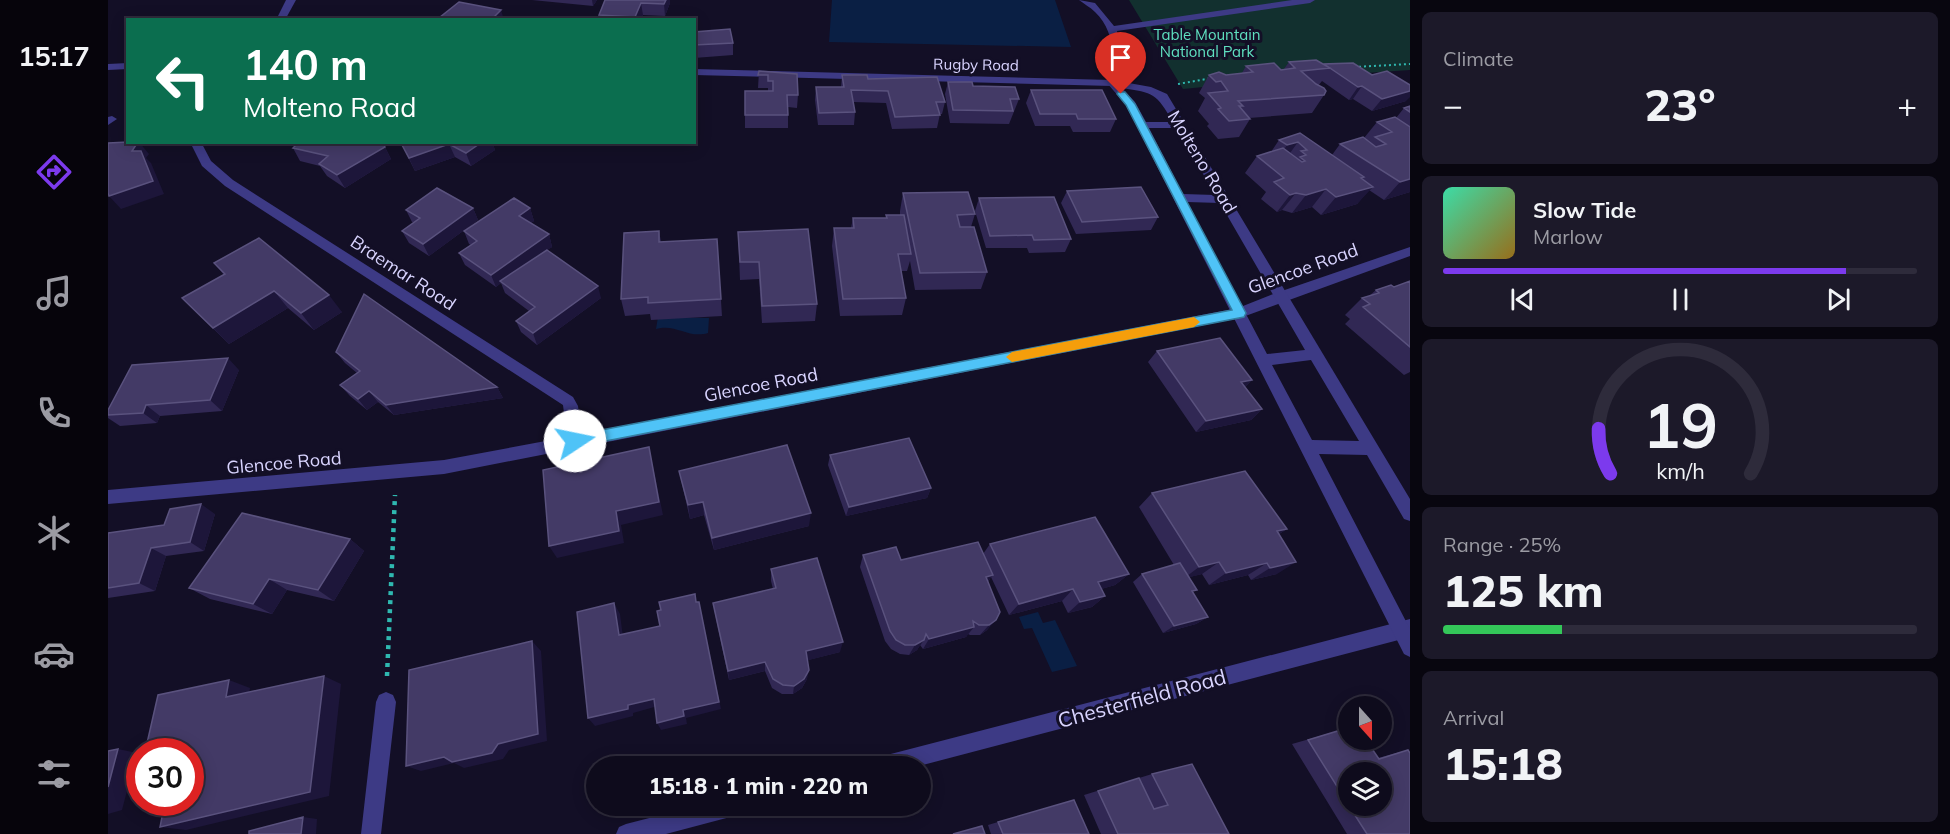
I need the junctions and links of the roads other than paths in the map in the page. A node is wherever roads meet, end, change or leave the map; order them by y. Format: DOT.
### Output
graph roads {
  1 [pos="291,0"];
  2 [pos="1084,0"];
  3 [pos="1310,0"];
  4 [pos="281,18"];
  5 [pos="1113,29"];
  6 [pos="126,66"];
  7 [pos="108,67"];
  8 [pos="696,72"];
  9 [pos="1112,83"];
  10 [pos="1142,125"];
  11 [pos="1180,125"];
  12 [pos="196,144"];
  13 [pos="1179,198"];
  14 [pos="1224,199"];
  15 [pos="1410,251"];
  16 [pos="1281,296"];
  17 [pos="1240,313"];
  18 [pos="1315,354"];
  19 [pos="1264,360"];
  20 [pos="575,441"];
  21 [pos="1308,447"];
  22 [pos="1371,448"];
  23 [pos="108,497"];
  24 [pos="1410,514"];
  25 [pos="1406,629"];
  26 [pos="1410,648"];
  27 [pos="386,702"];
  28 [pos="921,756"];
  29 [pos="695,816"];
  30 [pos="371,834"];
  31 [pos="626,834"];
  1 -- 4 [label="street"];
  2 -- 5 [label="street"];
  3 -- 5 [label="street"];
  5 -- 9 [label="street"];
  6 -- 7 [label="street"];
  8 -- 9 [label="street, Rugby Road"];
  9 -- 10 [label="street, Molteno Road"];
  9 -- 11 [label="street, Molteno Road"];
  10 -- 11 [label="street"];
  10 -- 13 [label="street, Molteno Road"];
  11 -- 14 [label="street, Molteno Road"];
  12 -- 20 [label="street, Braemar Road"];
  13 -- 14 [label="street"];
  13 -- 17 [label="street, Molteno Road"];
  14 -- 16 [label="street, Molteno Road"];
  15 -- 16 [label="street, Glencoe Road"];
  16 -- 17 [label="street, Glencoe Road"];
  16 -- 18 [label="street, Molteno Road"];
  17 -- 19 [label="street, Molteno Road"];
  17 -- 20 [label="street, Glencoe Road"];
  18 -- 19 [label="street"];
  18 -- 22 [label="street, Molteno Road"];
  19 -- 21 [label="street, Molteno Road"];
  20 -- 23 [label="street, Glencoe Road"];
  21 -- 22 [label="street"];
  21 -- 25 [label="street, Molteno Road"];
  22 -- 24 [label="street, Molteno Road"];
  25 -- 26 [label="street, Molteno Road"];
  25 -- 28 [label="street, Chesterfield Road"];
  27 -- 30 [label="street"];
  29 -- 31 [label="street"];
}
